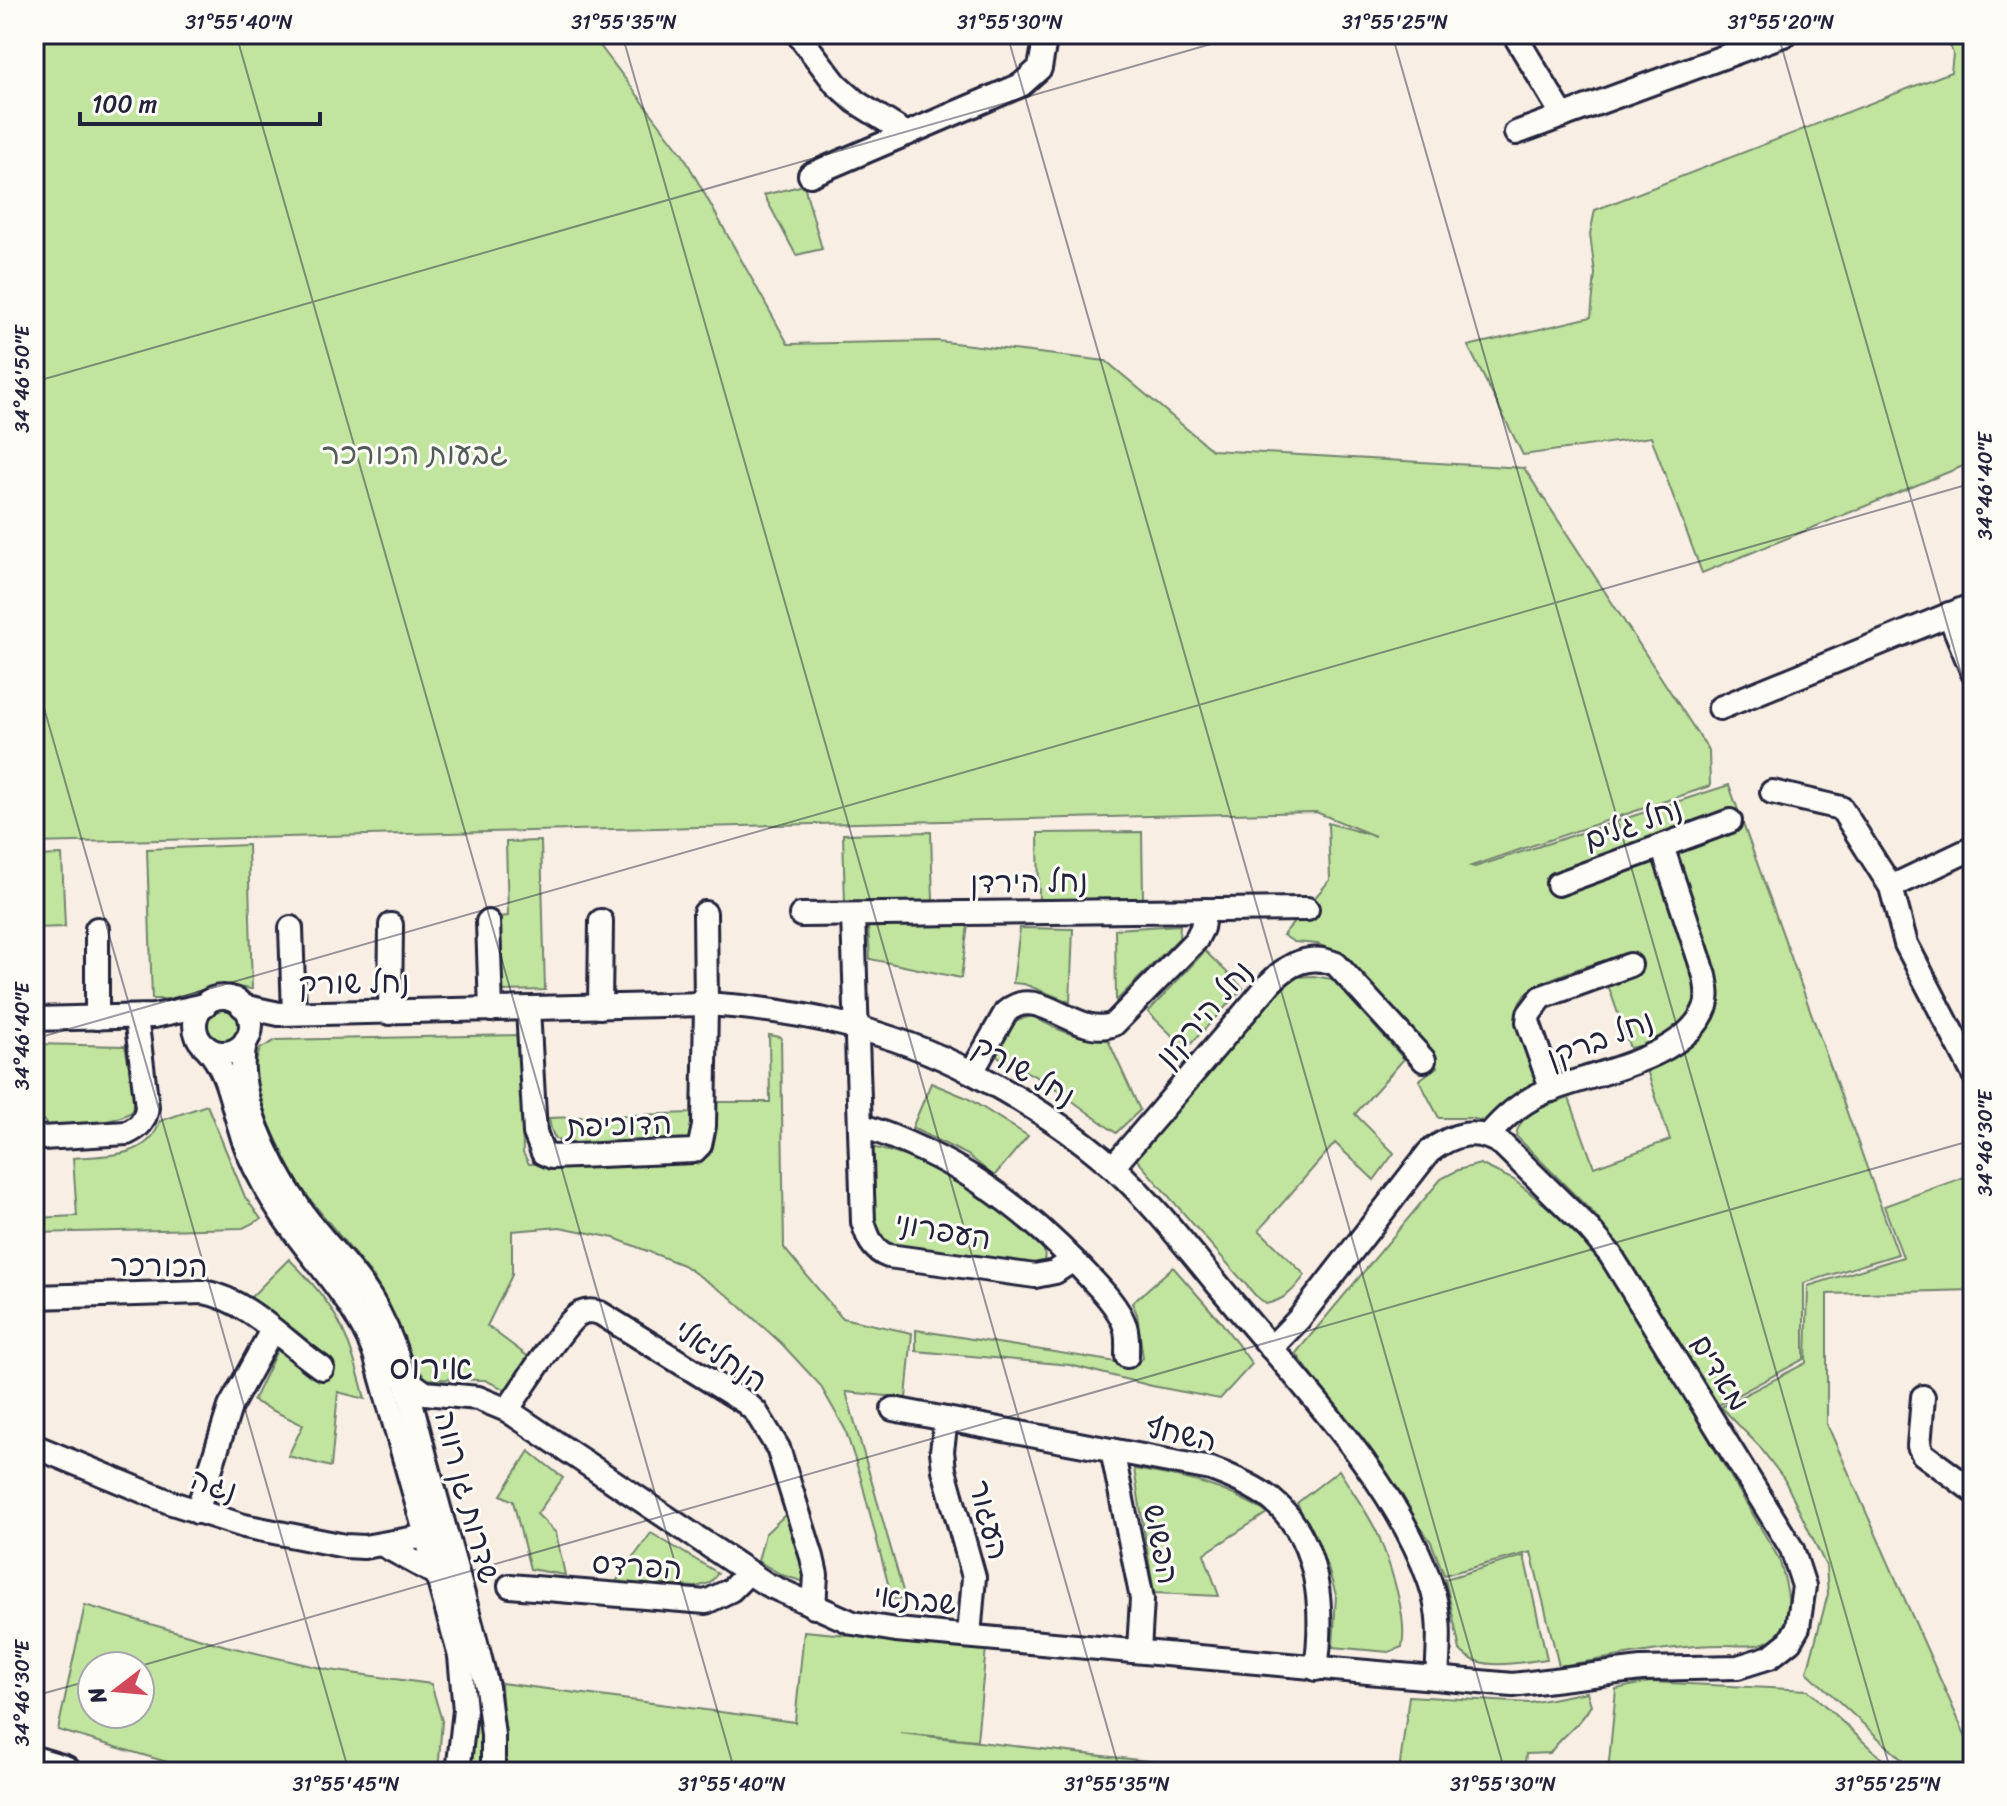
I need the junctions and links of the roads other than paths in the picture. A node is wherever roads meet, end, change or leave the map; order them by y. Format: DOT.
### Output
graph roads {
  1 [pos="798,34"];
  2 [pos="1046,34"];
  3 [pos="1514,34"];
  4 [pos="1786,34"];
  5 [pos="1563,116"];
  6 [pos="1516,133"];
  7 [pos="907,134"];
  8 [pos="810,175"];
  9 [pos="1973,605"];
  10 [pos="1949,614"];
  11 [pos="1973,673"];
  12 [pos="1720,708"];
  13 [pos="1772,792"];
  14 [pos="1730,821"];
  15 [pos="1662,846"];
  16 [pos="1973,848"];
  17 [pos="1558,884"];
  18 [pos="1891,887"];
  19 [pos="1307,909"];
  20 [pos="1205,910"];
  21 [pos="705,913"];
  22 [pos="801,915"];
  23 [pos="853,915"];
  24 [pos="601,921"];
  25 [pos="488,922"];
  26 [pos="391,925"];
  27 [pos="291,928"];
  28 [pos="97,929"];
  29 [pos="1630,965"];
  30 [pos="706,1004"];
  31 [pos="205,1005"];
  32 [pos="242,1006"];
  33 [pos="600,1007"];
  34 [pos="528,1009"];
  35 [pos="491,1010"];
  36 [pos="390,1013"];
  37 [pos="286,1014"];
  38 [pos="145,1017"];
  39 [pos="97,1018"];
  40 [pos="34,1019"];
  41 [pos="858,1027"];
  42 [pos="247,1037"];
  43 [pos="201,1040"];
  44 [pos="1424,1060"];
  45 [pos="972,1072"];
  46 [pos="1973,1073"];
  47 [pos="1552,1090"];
  48 [pos="860,1125"];
  49 [pos="1489,1135"];
  50 [pos="34,1136"];
  51 [pos="1113,1167"];
  52 [pos="1073,1260"];
  53 [pos="34,1297"];
  54 [pos="272,1330"];
  55 [pos="1271,1348"];
  56 [pos="1127,1356"];
  57 [pos="322,1368"];
  58 [pos="403,1377"];
  59 [pos="448,1397"];
  60 [pos="1923,1397"];
  61 [pos="893,1409"];
  62 [pos="507,1410"];
  63 [pos="946,1419"];
  64 [pos="420,1439"];
  65 [pos="34,1446"];
  66 [pos="1112,1450"];
  67 [pos="1973,1491"];
  68 [pos="197,1512"];
  69 [pos="427,1536"];
  70 [pos="383,1545"];
  71 [pos="452,1554"];
  72 [pos="749,1572"];
  73 [pos="438,1575"];
  74 [pos="510,1586"];
  75 [pos="814,1607"];
  76 [pos="969,1636"];
  77 [pos="1139,1650"];
  78 [pos="1316,1669"];
  79 [pos="1437,1677"];
  80 [pos="34,1763"];
  81 [pos="64,1772"];
  82 [pos="458,1772"];
  83 [pos="493,1772"];
  1 -- 7 [label="street"];
  2 -- 7 [label="street"];
  3 -- 5 [label="street"];
  4 -- 5 [label="street"];
  5 -- 6 [label="street"];
  7 -- 8 [label="street"];
  9 -- 10 [label="street"];
  10 -- 11 [label="street"];
  10 -- 12 [label="street"];
  13 -- 18 [label="street"];
  14 -- 15 [label="street, נחל גלים"];
  15 -- 17 [label="street, נחל גלים"];
  15 -- 47 [label="street, נחל ברקן"];
  16 -- 18 [label="street"];
  18 -- 46 [label="street"];
  19 -- 20 [label="street, נחל הירדן"];
  20 -- 23 [label="street, נחל הירדן"];
  20 -- 45 [label="street"];
  21 -- 30 [label="street"];
  22 -- 23 [label="street, נחל הירדן"];
  23 -- 41 [label="street"];
  24 -- 33 [label="street"];
  25 -- 35 [label="street"];
  26 -- 36 [label="street"];
  27 -- 37 [label="street"];
  28 -- 39 [label="street"];
  29 -- 47 [label="street"];
  30 -- 33 [label="street, נחל שורק"];
  30 -- 34 [label="street, הדוכיפת"];
  30 -- 41 [label="street, נחל שורק"];
  31 -- 32 [label="street"];
  31 -- 38 [label="street"];
  31 -- 43 [label="street"];
  32 -- 37 [label="street, נחל שורק"];
  32 -- 42 [label="street"];
  33 -- 34 [label="street, נחל שורק"];
  34 -- 35 [label="street, נחל שורק"];
  35 -- 36 [label="street, נחל שורק"];
  36 -- 37 [label="street, נחל שורק"];
  37 -- 42 [label="street, נחל שורק"];
  38 -- 39 [label="street"];
  38 -- 43 [label="street"];
  38 -- 50 [label="street"];
  39 -- 40 [label="street"];
  41 -- 45 [label="street, נחל שורק"];
  41 -- 48 [label="street, העפרוני"];
  42 -- 43 [label="street"];
  42 -- 58 [label="street, שדרות גן רווה"];
  43 -- 69 [label="street, שדרות גן רווה"];
  44 -- 51 [label="street, נחל הירקון"];
  45 -- 51 [label="street, נחל שורק"];
  47 -- 49 [label="street, נחל ברקן"];
  48 -- 52 [label="street, העפרוני"];
  48 -- 52 [label="street, העפרוני"];
  49 -- 55 [label="street"];
  49 -- 79 [label="street, מאדים"];
  51 -- 55 [label="street, נחל שורק"];
  52 -- 56 [label="street, העפרוני"];
  53 -- 54 [label="street, הכורכר"];
  54 -- 57 [label="street, הכורכר"];
  54 -- 68 [label="street"];
  55 -- 79 [label="street, נחל שורק"];
  58 -- 59 [label="street, שבתאי"];
  58 -- 64 [label="street, שדרות גן רווה"];
  59 -- 62 [label="street, שבתאי"];
  59 -- 64 [label="street"];
  60 -- 67 [label="street"];
  61 -- 63 [label="street, השחף"];
  62 -- 72 [label="street, שבתאי"];
  62 -- 75 [label="street, הנחליאלי"];
  63 -- 66 [label="street, השחף"];
  63 -- 76 [label="street, העגור"];
  64 -- 71 [label="street, שדרות גן רווה"];
  65 -- 68 [label="street, נגה"];
  66 -- 77 [label="street, הפשוש"];
  66 -- 78 [label="street, השחף"];
  68 -- 70 [label="street, נגה"];
  69 -- 70 [label="street, נגה"];
  69 -- 71 [label="street"];
  69 -- 73 [label="street, שדרות גן רווה"];
  70 -- 73 [label="street, נגה"];
  71 -- 83 [label="street, שדרות גן רווה"];
  72 -- 74 [label="street, הפרדס"];
  72 -- 75 [label="street, שבתאי"];
  73 -- 82 [label="street, שדרות גן רווה"];
  75 -- 76 [label="street, שבתאי"];
  76 -- 77 [label="street, שבתאי"];
  77 -- 78 [label="street, שבתאי"];
  78 -- 79 [label="street, שבתאי"];
  80 -- 81 [label="highway"];
}
